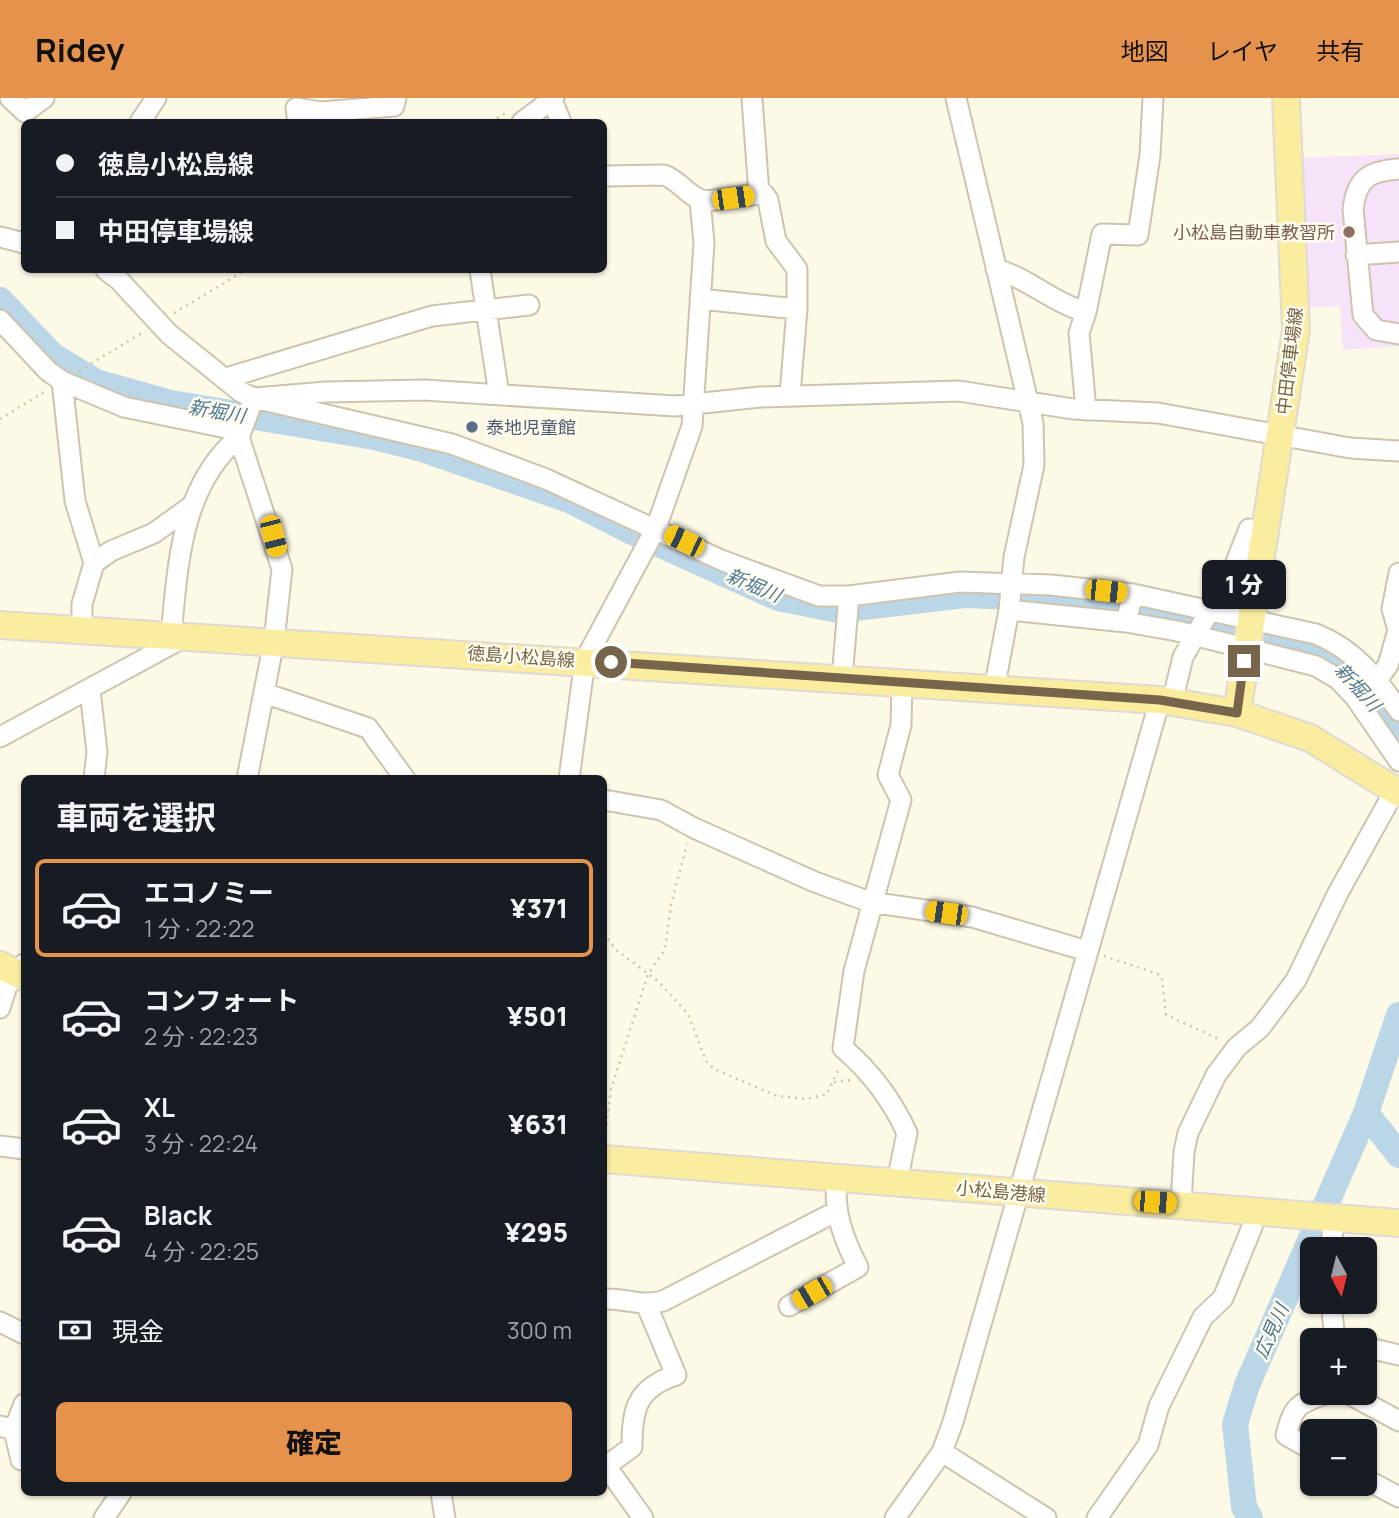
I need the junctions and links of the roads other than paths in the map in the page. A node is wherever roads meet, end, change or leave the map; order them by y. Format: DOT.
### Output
graph roads {
  1 [pos="9,98"];
  2 [pos="44,98"];
  3 [pos="156,98"];
  4 [pos="396,98"];
  5 [pos="752,98"];
  6 [pos="956,98"];
  7 [pos="1153,98"];
  8 [pos="1286,98"];
  9 [pos="553,99"];
  10 [pos="142,119"];
  11 [pos="298,119"];
  12 [pos="526,119"];
  13 [pos="560,119"];
  14 [pos="1399,169"];
  15 [pos="607,176"];
  16 [pos="759,194"];
  17 [pos="700,201"];
  18 [pos="0,237"];
  19 [pos="21,242"];
  20 [pos="1399,252"];
  21 [pos="1356,255"];
  22 [pos="996,269"];
  23 [pos="110,273"];
  24 [pos="481,273"];
  25 [pos="700,299"];
  26 [pos="529,305"];
  27 [pos="797,309"];
  28 [pos="488,311"];
  29 [pos="1086,312"];
  30 [pos="0,320"];
  31 [pos="1399,334"];
  32 [pos="226,378"];
  33 [pos="62,381"];
  34 [pos="499,395"];
  35 [pos="790,395"];
  36 [pos="252,402"];
  37 [pos="1028,402"];
  38 [pos="694,404"];
  39 [pos="1086,410"];
  40 [pos="240,432"];
  41 [pos="1279,436"];
  42 [pos="1399,451"];
  43 [pos="190,507"];
  44 [pos="654,530"];
  45 [pos="1265,531"];
  46 [pos="94,563"];
  47 [pos="1399,573"];
  48 [pos="1010,596"];
  49 [pos="849,606"];
  50 [pos="1130,608"];
  51 [pos="1201,623"];
  52 [pos="0,625"];
  53 [pos="82,631"];
  54 [pos="1248,633"];
  55 [pos="178,637"];
  56 [pos="274,641"];
  57 [pos="585,660"];
  58 [pos="842,678"];
  59 [pos="1378,679"];
  60 [pos="902,682"];
  61 [pos="90,690"];
  62 [pos="994,690"];
  63 [pos="264,693"];
  64 [pos="1166,701"];
  65 [pos="1399,711"];
  66 [pos="1237,713"];
  67 [pos="0,737"];
  68 [pos="1399,761"];
  69 [pos="94,775"];
  70 [pos="248,775"];
  71 [pos="402,775"];
  72 [pos="570,775"];
  73 [pos="1397,791"];
  74 [pos="607,801"];
  75 [pos="870,902"];
  76 [pos="1087,951"];
  77 [pos="17,969"];
  78 [pos="0,1008"];
  79 [pos="0,1146"];
  80 [pos="21,1149"];
  81 [pos="607,1159"];
  82 [pos="837,1177"];
  83 [pos="897,1182"];
  84 [pos="1020,1194"];
  85 [pos="1181,1204"];
  86 [pos="1255,1210"];
  87 [pos="836,1211"];
  88 [pos="1326,1216"];
  89 [pos="1399,1223"];
  90 [pos="1328,1237"];
  91 [pos="607,1299"];
  92 [pos="647,1306"];
  93 [pos="789,1306"];
  94 [pos="0,1322"];
  95 [pos="21,1332"];
  96 [pos="1377,1350"];
  97 [pos="1399,1355"];
  98 [pos="1300,1403"];
  99 [pos="1369,1405"];
  100 [pos="21,1408"];
  101 [pos="1399,1421"];
  102 [pos="7,1428"];
  103 [pos="1300,1443"];
  104 [pos="942,1452"];
  105 [pos="21,1460"];
  106 [pos="607,1465"];
  107 [pos="607,1467"];
  108 [pos="1377,1485"];
  109 [pos="119,1496"];
  110 [pos="442,1496"];
  111 [pos="1399,1497"];
  112 [pos="104,1518"];
  113 [pos="444,1518"];
  114 [pos="643,1518"];
  115 [pos="895,1518"];
  116 [pos="1046,1518"];
  117 [pos="1097,1518"];
  1 -- 2 [label="street"];
  3 -- 10 [label="street"];
  4 -- 11 [label="street"];
  5 -- 16 [label="street"];
  6 -- 22 [label="street"];
  7 -- 29 [label="street"];
  8 -- 41 [label="main road, 中田停車場線"];
  9 -- 12 [label="street"];
  9 -- 13 [label="street"];
  14 -- 21 [label="street"];
  15 -- 17 [label="street"];
  16 -- 17 [label="street"];
  16 -- 27 [label="street"];
  17 -- 25 [label="street"];
  18 -- 19 [label="street"];
  20 -- 21 [label="street"];
  21 -- 31 [label="street"];
  22 -- 29 [label="street"];
  22 -- 37 [label="street"];
  23 -- 32 [label="street"];
  24 -- 28 [label="street"];
  25 -- 27 [label="street"];
  25 -- 38 [label="street"];
  26 -- 28 [label="street"];
  27 -- 35 [label="street"];
  28 -- 32 [label="street"];
  28 -- 34 [label="street"];
  29 -- 39 [label="street"];
  30 -- 33 [label="street"];
  32 -- 36 [label="street"];
  33 -- 40 [label="street"];
  33 -- 46 [label="street"];
  34 -- 36 [label="street"];
  34 -- 38 [label="street"];
  35 -- 37 [label="street"];
  35 -- 38 [label="street"];
  36 -- 40 [label="street"];
  36 -- 44 [label="street"];
  37 -- 39 [label="street"];
  37 -- 48 [label="street"];
  38 -- 44 [label="street"];
  39 -- 41 [label="street"];
  40 -- 43 [label="street"];
  40 -- 56 [label="street"];
  41 -- 42 [label="street"];
  41 -- 45 [label="main road, 中田停車場線"];
  43 -- 46 [label="street"];
  43 -- 55 [label="street"];
  44 -- 49 [label="street"];
  44 -- 57 [label="street"];
  45 -- 51 [label="street"];
  45 -- 54 [label="main road, 中田停車場線"];
  46 -- 53 [label="street"];
  47 -- 59 [label="street"];
  48 -- 49 [label="street"];
  48 -- 50 [label="street"];
  48 -- 50 [label="street"];
  48 -- 62 [label="street"];
  49 -- 58 [label="street"];
  50 -- 51 [label="street"];
  50 -- 51 [label="street"];
  51 -- 54 [label="street"];
  51 -- 54 [label="street"];
  51 -- 64 [label="street"];
  52 -- 53 [label="main road, 徳島小松島線"];
  53 -- 55 [label="main road, 徳島小松島線"];
  54 -- 59 [label="street"];
  54 -- 66 [label="main road, 中田停車場線"];
  54 -- 68 [label="street"];
  55 -- 56 [label="main road, 徳島小松島線"];
  55 -- 61 [label="street"];
  56 -- 57 [label="main road, 徳島小松島線"];
  56 -- 63 [label="street"];
  57 -- 58 [label="main road, 徳島小松島線"];
  57 -- 72 [label="street"];
  58 -- 60 [label="main road, 徳島小松島線"];
  59 -- 65 [label="street"];
  60 -- 62 [label="main road, 徳島小松島線"];
  60 -- 75 [label="street"];
  61 -- 67 [label="street"];
  61 -- 69 [label="street"];
  62 -- 64 [label="main road, 徳島小松島線"];
  63 -- 70 [label="street"];
  63 -- 71 [label="street"];
  64 -- 66 [label="main road, 徳島小松島線"];
  64 -- 76 [label="street"];
  66 -- 73 [label="main road, 徳島小松島線"];
  73 -- 85 [label="street"];
  74 -- 75 [label="street"];
  75 -- 76 [label="street"];
  75 -- 83 [label="street"];
  76 -- 84 [label="street"];
  77 -- 78 [label="street"];
  79 -- 80 [label="street"];
  81 -- 82 [label="main road, 小松島港線"];
  82 -- 83 [label="main road, 小松島港線"];
  82 -- 87 [label="street"];
  83 -- 84 [label="main road, 小松島港線"];
  84 -- 85 [label="main road, 小松島港線"];
  84 -- 104 [label="street"];
  85 -- 86 [label="main road, 小松島港線"];
  86 -- 88 [label="main road, 小松島港線"];
  86 -- 117 [label="street"];
  87 -- 92 [label="street"];
  87 -- 93 [label="street"];
  88 -- 89 [label="main road, 小松島港線"];
  88 -- 90 [label="street"];
  91 -- 92 [label="street"];
  92 -- 106 [label="street"];
  94 -- 95 [label="street"];
  96 -- 97 [label="street"];
  98 -- 103 [label="street"];
  99 -- 101 [label="street"];
  100 -- 102 [label="street"];
  102 -- 105 [label="street"];
  104 -- 115 [label="street"];
  104 -- 116 [label="street"];
  107 -- 114 [label="street"];
  108 -- 111 [label="street"];
  109 -- 112 [label="street"];
  110 -- 113 [label="street"];
}
